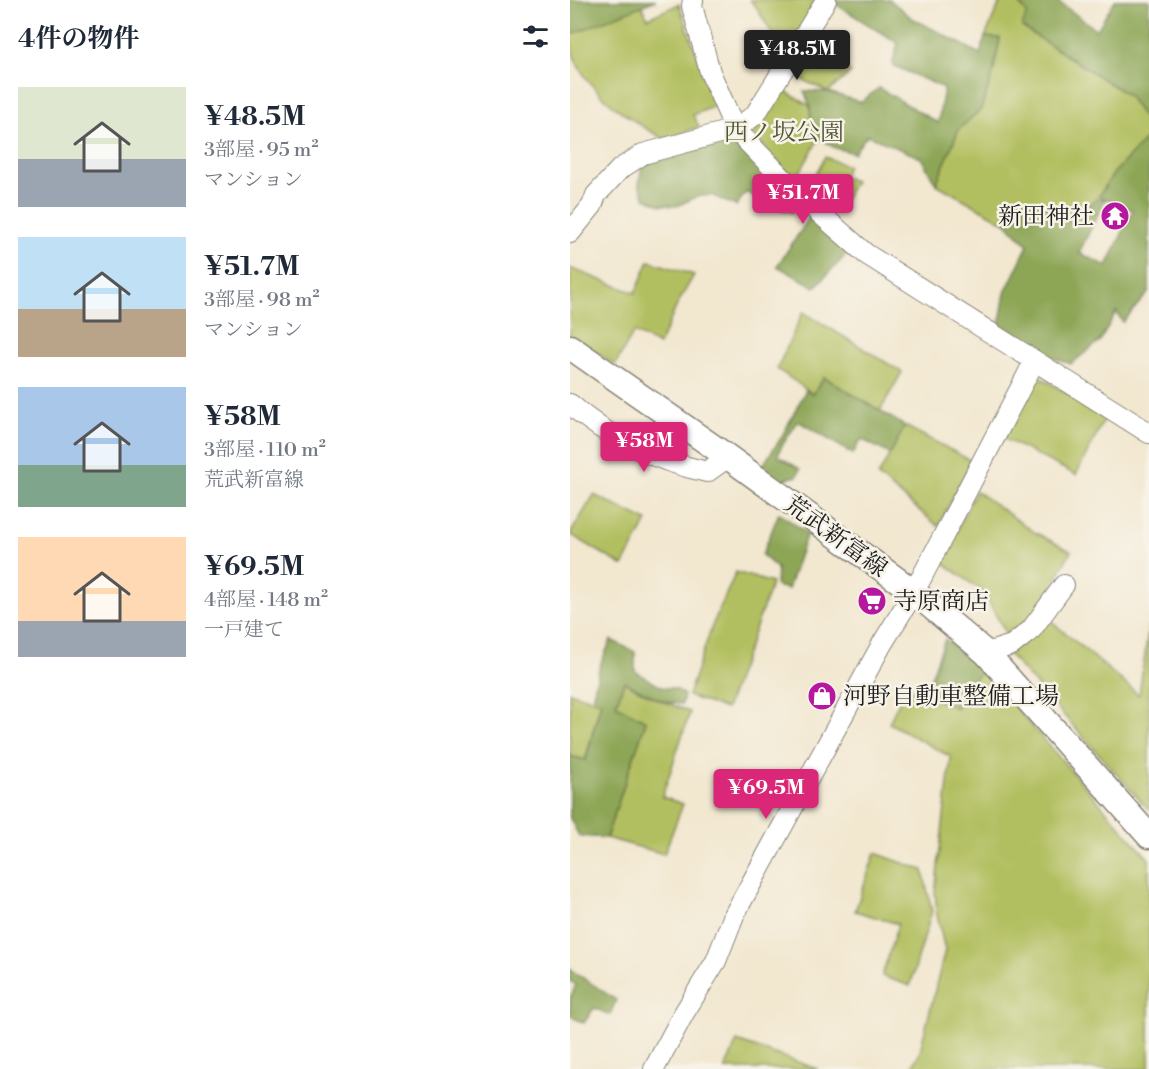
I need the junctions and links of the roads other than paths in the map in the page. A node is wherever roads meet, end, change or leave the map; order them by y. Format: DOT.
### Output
graph roads {
  1 [pos="693,0"];
  2 [pos="826,0"];
  3 [pos="735,129"];
  4 [pos="570,233"];
  5 [pos="570,347"];
  6 [pos="1034,362"];
  7 [pos="570,404"];
  8 [pos="1149,434"];
  9 [pos="728,457"];
  10 [pos="1064,585"];
  11 [pos="914,592"];
  12 [pos="986,653"];
  13 [pos="1149,836"];
  14 [pos="654,1069"];
  1 -- 3 [label="street"];
  2 -- 3 [label="street"];
  3 -- 4 [label="street"];
  3 -- 6 [label="street"];
  5 -- 9 [label="main road, 荒武新富線"];
  6 -- 8 [label="street"];
  6 -- 11 [label="street"];
  7 -- 9 [label="street"];
  9 -- 11 [label="main road, 荒武新富線"];
  10 -- 12 [label="street"];
  11 -- 12 [label="main road, 荒武新富線"];
  11 -- 14 [label="street"];
  12 -- 13 [label="main road, 荒武新富線"];
}
